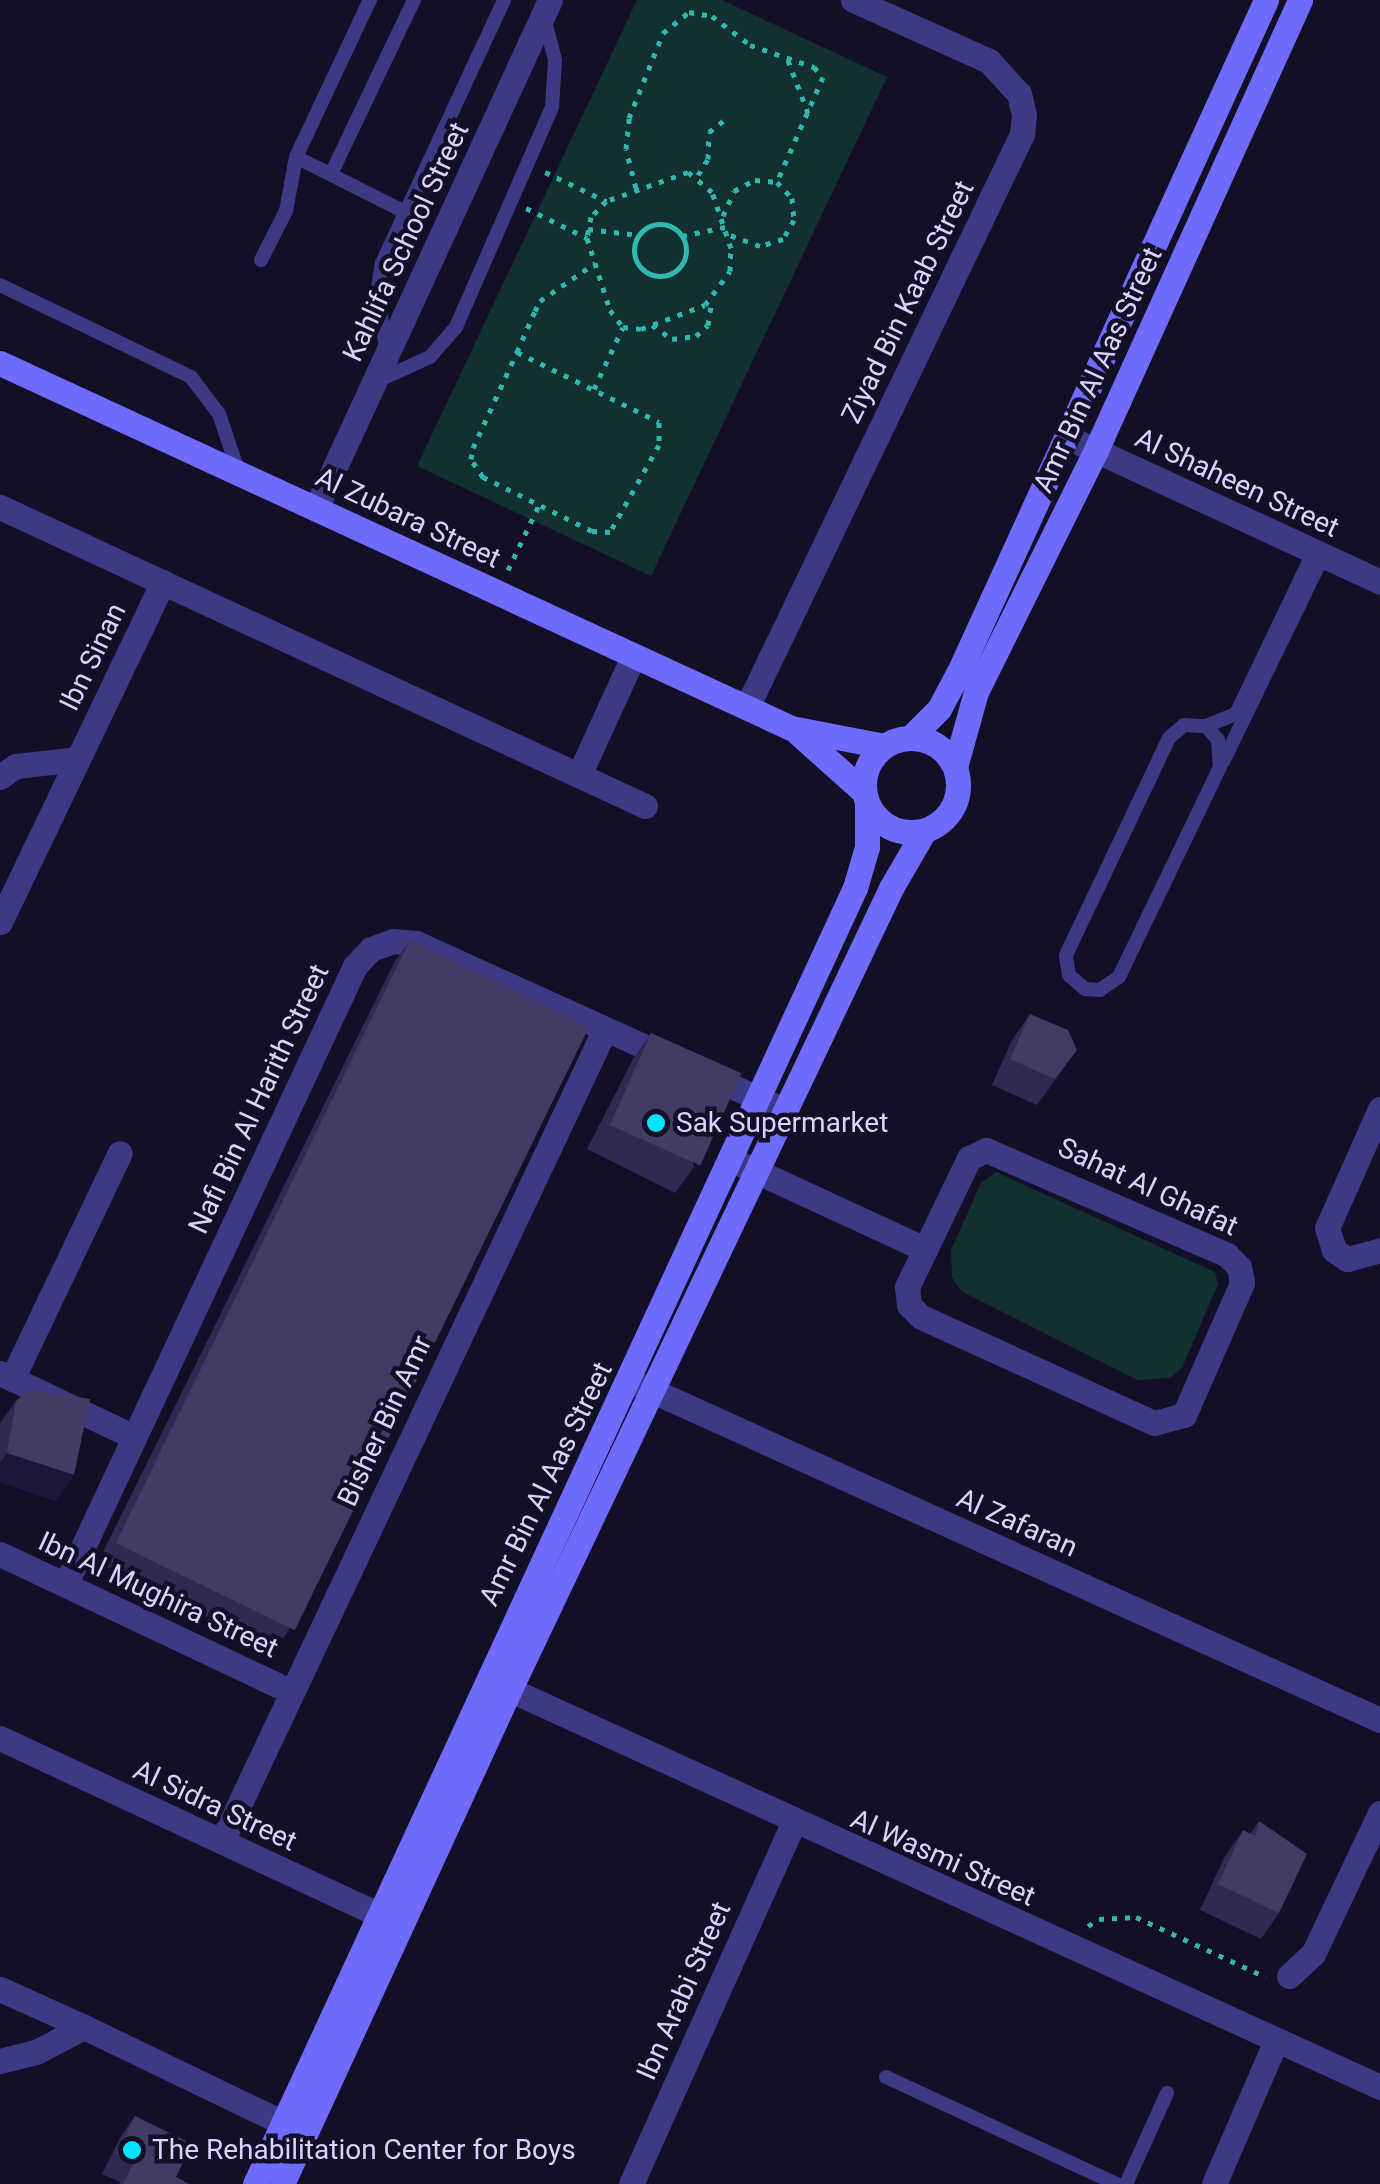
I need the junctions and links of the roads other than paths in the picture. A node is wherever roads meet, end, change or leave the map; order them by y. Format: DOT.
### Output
graph roads {
  1 [pos="370,0"];
  2 [pos="414,0"];
  3 [pos="504,0"];
  4 [pos="853,0"];
  5 [pos="1266,0"];
  6 [pos="1300,0"];
  7 [pos="547,7"];
  8 [pos="296,157"];
  9 [pos="330,174"];
  10 [pos="406,212"];
  11 [pos="261,260"];
  12 [pos="0,285"];
  13 [pos="388,354"];
  14 [pos="0,363"];
  15 [pos="374,382"];
  16 [pos="1068,438"];
  17 [pos="1096,450"];
  18 [pos="240,474"];
  19 [pos="0,506"];
  20 [pos="316,508"];
  21 [pos="1319,553"];
  22 [pos="163,582"];
  23 [pos="1380,582"];
  24 [pos="633,656"];
  25 [pos="747,707"];
  26 [pos="1206,726"];
  27 [pos="791,728"];
  28 [pos="910,738"];
  29 [pos="884,746"];
  30 [pos="77,758"];
  31 [pos="1220,767"];
  32 [pos="955,768"];
  33 [pos="579,776"];
  34 [pos="0,777"];
  35 [pos="866,798"];
  36 [pos="645,806"];
  37 [pos="924,831"];
  38 [pos="0,922"];
  39 [pos="605,1029"];
  40 [pos="760,1099"];
  41 [pos="1380,1110"];
  42 [pos="786,1111"];
  43 [pos="120,1154"];
  44 [pos="732,1160"];
  45 [pos="759,1172"];
  46 [pos="925,1250"];
  47 [pos="1380,1250"];
  48 [pos="6,1376"];
  49 [pos="630,1381"];
  50 [pos="656,1393"];
  51 [pos="134,1437"];
  52 [pos="0,1554"];
  53 [pos="67,1581"];
  54 [pos="485,1678"];
  55 [pos="510,1689"];
  56 [pos="290,1691"];
  57 [pos="1380,1720"];
  58 [pos="0,1738"];
  59 [pos="1380,1813"];
  60 [pos="792,1823"];
  61 [pos="222,1841"];
  62 [pos="380,1918"];
  63 [pos="405,1926"];
  64 [pos="1289,1976"];
  65 [pos="0,1989"];
  66 [pos="84,2027"];
  67 [pos="1276,2041"];
  68 [pos="0,2061"];
  69 [pos="886,2077"];
  70 [pos="1380,2088"];
  71 [pos="1168,2093"];
  72 [pos="295,2129"];
  73 [pos="255,2184"];
  74 [pos="282,2184"];
  75 [pos="631,2184"];
  76 [pos="1117,2184"];
  77 [pos="1126,2184"];
  78 [pos="1214,2184"];
  1 -- 8 [label="lane"];
  2 -- 9 [label="lane"];
  3 -- 10 [label="lane"];
  4 -- 25 [label="street, Ziyad Bin Kaab Street"];
  5 -- 16 [label="street, Amr Bin Al Aas Street"];
  6 -- 17 [label="street, Amr Bin Al Aas Street"];
  7 -- 13 [label="street, Kahlifa School Street"];
  7 -- 15 [label="lane"];
  8 -- 9 [label="lane"];
  8 -- 11 [label="lane"];
  9 -- 10 [label="lane"];
  10 -- 13 [label="lane"];
  12 -- 18 [label="lane"];
  13 -- 15 [label="street, Kahlifa School Street"];
  14 -- 18 [label="street, Al Zubara Street"];
  15 -- 20 [label="street, Kahlifa School Street"];
  16 -- 17 [label="street, Al Shaheen Street"];
  16 -- 28 [label="street, Amr Bin Al Aas Street"];
  17 -- 21 [label="street, Al Shaheen Street"];
  17 -- 32 [label="street, Amr Bin Al Aas Street"];
  18 -- 20 [label="street, Al Zubara Street"];
  19 -- 22 [label="street"];
  20 -- 24 [label="street, Al Zubara Street"];
  21 -- 23 [label="street, Al Shaheen Street"];
  21 -- 26 [label="lane"];
  21 -- 31 [label="lane"];
  22 -- 30 [label="street, Ibn Sinan"];
  22 -- 33 [label="street"];
  24 -- 25 [label="street, Al Zubara Street"];
  24 -- 33 [label="street"];
  25 -- 27 [label="street, Al Zubara Street"];
  26 -- 31 [label="lane"];
  26 -- 31 [label="lane"];
  27 -- 29 [label="street, Al Zubara Street"];
  27 -- 35 [label="street, Al Zubara Street"];
  28 -- 29 [label="street"];
  28 -- 32 [label="street"];
  29 -- 35 [label="street"];
  30 -- 34 [label="street"];
  30 -- 38 [label="street, Ibn Sinan"];
  32 -- 37 [label="street"];
  33 -- 36 [label="street"];
  35 -- 37 [label="street"];
  35 -- 40 [label="street, Amr Bin Al Aas Street"];
  37 -- 42 [label="street, Amr Bin Al Aas Street"];
  39 -- 40 [label="street, Nafi Bin Al Harith Street"];
  39 -- 51 [label="street, Nafi Bin Al Harith Street"];
  39 -- 56 [label="street, Bisher Bin Amr"];
  40 -- 42 [label="street, Nafi Bin Al Harith Street"];
  40 -- 44 [label="street, Amr Bin Al Aas Street"];
  41 -- 47 [label="street"];
  42 -- 45 [label="street, Amr Bin Al Aas Street"];
  43 -- 48 [label="street"];
  44 -- 45 [label="street"];
  44 -- 49 [label="street, Amr Bin Al Aas Street"];
  45 -- 46 [label="street"];
  45 -- 50 [label="street, Amr Bin Al Aas Street"];
  46 -- 46 [label="street, Sahat Al Ghafat"];
  48 -- 51 [label="street"];
  49 -- 50 [label="street, Al Zafaran"];
  49 -- 54 [label="street, Amr Bin Al Aas Street"];
  50 -- 55 [label="street, Amr Bin Al Aas Street"];
  50 -- 57 [label="street, Al Zafaran"];
  51 -- 53 [label="street, Nafi Bin Al Harith Street"];
  52 -- 53 [label="street, Ibn Al Mughira Street"];
  53 -- 56 [label="street, Ibn Al Mughira Street"];
  54 -- 55 [label="street, Al Wasmi Street"];
  54 -- 62 [label="street, Amr Bin Al Aas Street"];
  55 -- 60 [label="street, Al Wasmi Street"];
  55 -- 63 [label="street, Amr Bin Al Aas Street"];
  56 -- 61 [label="street, Bisher Bin Amr"];
  58 -- 61 [label="street, Al Sidra Street"];
  59 -- 64 [label="street"];
  60 -- 67 [label="street, Al Wasmi Street"];
  60 -- 75 [label="street, Ibn Arabi Street"];
  61 -- 62 [label="street, Al Sidra Street"];
  62 -- 63 [label="street, Al Sidra Street"];
  62 -- 72 [label="street, Amr Bin Al Aas Street"];
  63 -- 72 [label="street, Amr Bin Al Aas Street"];
  65 -- 66 [label="street"];
  66 -- 68 [label="street"];
  66 -- 72 [label="street"];
  67 -- 70 [label="street, Al Wasmi Street"];
  67 -- 78 [label="street"];
  69 -- 76 [label="lane"];
  71 -- 77 [label="lane"];
  72 -- 73 [label="street, Amr Bin Al Aas Street"];
  72 -- 74 [label="street, Amr Bin Al Aas Street"];
}
